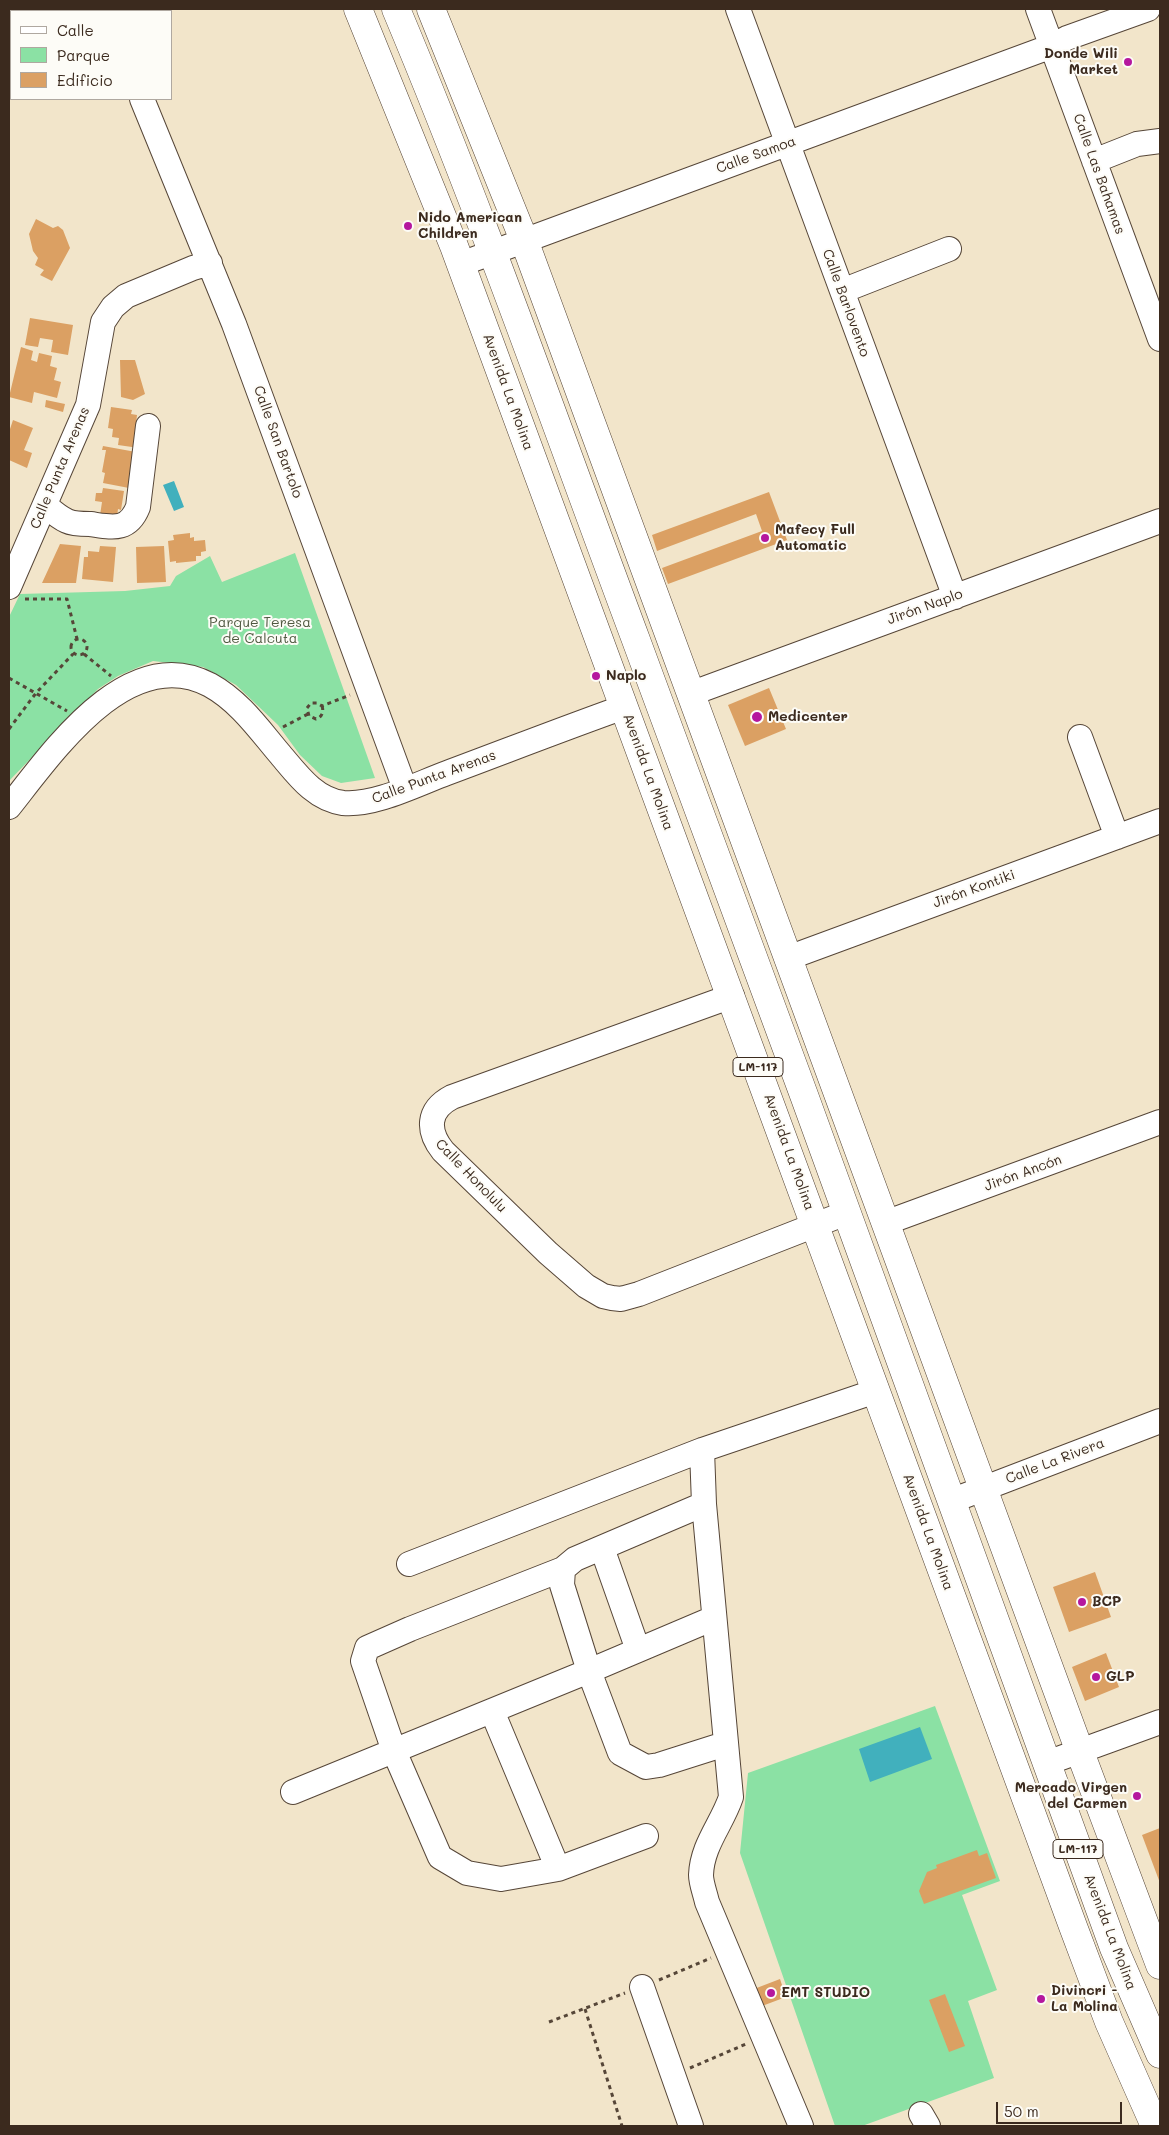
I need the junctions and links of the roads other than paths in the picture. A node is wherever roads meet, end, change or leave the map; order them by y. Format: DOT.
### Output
graph roads {
  1 [pos="358,9"];
  2 [pos="396,9"];
  3 [pos="431,9"];
  4 [pos="738,9"];
  5 [pos="1038,9"];
  6 [pos="1148,9"];
  7 [pos="1052,46"];
  8 [pos="142,100"];
  9 [pos="1160,141"];
  10 [pos="788,144"];
  11 [pos="1094,160"];
  12 [pos="524,240"];
  13 [pos="949,249"];
  14 [pos="491,253"];
  15 [pos="210,263"];
  16 [pos="461,264"];
  17 [pos="842,291"];
  18 [pos="1160,339"];
  19 [pos="148,426"];
  20 [pos="45,505"];
  21 [pos="1160,521"];
  22 [pos="16,593"];
  23 [pos="955,597"];
  24 [pos="690,694"];
  25 [pos="624,707"];
  26 [pos="1080,737"];
  27 [pos="405,789"];
  28 [pos="9,807"];
  29 [pos="1160,821"];
  30 [pos="1117,837"];
  31 [pos="788,958"];
  32 [pos="720,1001"];
  33 [pos="1160,1122"];
  34 [pos="846,1212"];
  35 [pos="885,1224"];
  36 [pos="816,1225"];
  37 [pos="876,1390"];
  38 [pos="1160,1421"];
  39 [pos="702,1450"];
  40 [pos="984,1488"];
  41 [pos="951,1501"];
  42 [pos="704,1504"];
  43 [pos="602,1548"];
  44 [pos="409,1564"];
  45 [pos="563,1569"];
  46 [pos="714,1618"];
  47 [pos="960,1621"];
  48 [pos="998,1629"];
  49 [pos="638,1650"];
  50 [pos="589,1671"];
  51 [pos="492,1711"];
  52 [pos="1160,1722"];
  53 [pos="724,1744"];
  54 [pos="394,1751"];
  55 [pos="1080,1752"];
  56 [pos="1047,1764"];
  57 [pos="293,1792"];
  58 [pos="646,1836"];
  59 [pos="558,1869"];
  60 [pos="1109,1934"];
  61 [pos="1160,1965"];
  62 [pos="642,1987"];
  63 [pos="1160,2004"];
  64 [pos="1160,2054"];
  65 [pos="691,2126"];
  66 [pos="801,2126"];
  67 [pos="1155,2126"];
  1 -- 16 [label="main road, Avenida La Molina / LM-117"];
  2 -- 14 [label="main road, Avenida La Molina / LM-117"];
  3 -- 12 [label="main road, LM-117"];
  4 -- 10 [label="street, Calle Barlovento"];
  5 -- 7 [label="street, Calle Las Bahamas"];
  6 -- 7 [label="street, Calle Samoa"];
  7 -- 10 [label="street, Calle Samoa"];
  7 -- 11 [label="street, Calle Las Bahamas"];
  8 -- 15 [label="street, Calle San Bartolo"];
  9 -- 11 [label="street"];
  10 -- 12 [label="street, Calle Samoa"];
  10 -- 17 [label="street, Calle Barlovento"];
  11 -- 18 [label="street, Calle Las Bahamas"];
  12 -- 14 [label="street, Calle Samoa"];
  12 -- 24 [label="main road, LM-117"];
  13 -- 17 [label="street"];
  14 -- 16 [label="street, Calle Samoa"];
  14 -- 34 [label="main road, Avenida La Molina / LM-117"];
  15 -- 20 [label="street, Calle Punta Arenas"];
  15 -- 27 [label="street, Calle San Bartolo"];
  16 -- 25 [label="main road, Avenida La Molina / LM-117"];
  17 -- 23 [label="street, Calle Barlovento"];
  19 -- 20 [label="street"];
  20 -- 22 [label="street, Calle Punta Arenas"];
  21 -- 23 [label="street, Jirón Naplo"];
  23 -- 24 [label="street, Jirón Naplo"];
  24 -- 31 [label="main road, LM-117"];
  25 -- 27 [label="street, Calle Punta Arenas"];
  25 -- 32 [label="main road, Avenida La Molina / LM-117"];
  26 -- 30 [label="street"];
  27 -- 28 [label="street, Calle Punta Arenas"];
  29 -- 30 [label="street, Jirón Kontiki"];
  30 -- 31 [label="street, Jirón Kontiki"];
  31 -- 35 [label="main road, LM-117"];
  32 -- 36 [label="main road, Avenida La Molina / LM-117"];
  32 -- 36 [label="street, Calle Honolulu"];
  33 -- 35 [label="street, Jirón Ancón"];
  34 -- 36 [label="street, Calle Honolulu"];
  34 -- 41 [label="main road, Avenida La Molina / LM-117"];
  35 -- 40 [label="main road, LM-117"];
  36 -- 37 [label="main road, Avenida La Molina / LM-117"];
  37 -- 39 [label="street"];
  37 -- 47 [label="main road, Avenida La Molina / LM-117"];
  38 -- 40 [label="street, Calle La Rivera"];
  39 -- 42 [label="street"];
  39 -- 44 [label="street"];
  40 -- 41 [label="street, Calle La Rivera"];
  40 -- 55 [label="main road, LM-117"];
  41 -- 48 [label="main road, Avenida La Molina / LM-117"];
  42 -- 43 [label="street"];
  42 -- 46 [label="street"];
  43 -- 45 [label="street"];
  43 -- 49 [label="street"];
  45 -- 50 [label="street"];
  45 -- 54 [label="street"];
  46 -- 49 [label="street"];
  46 -- 53 [label="street"];
  47 -- 48 [label="main road"];
  47 -- 67 [label="main road, Avenida La Molina / LM-117"];
  48 -- 56 [label="main road, Avenida La Molina / LM-117"];
  49 -- 50 [label="street"];
  50 -- 51 [label="street"];
  50 -- 53 [label="street"];
  51 -- 54 [label="street"];
  51 -- 59 [label="street"];
  52 -- 55 [label="street"];
  53 -- 66 [label="street"];
  54 -- 57 [label="street"];
  54 -- 59 [label="street"];
  55 -- 56 [label="street"];
  55 -- 61 [label="main road, LM-117"];
  56 -- 60 [label="main road, Avenida La Molina / LM-117"];
  58 -- 59 [label="street"];
  60 -- 63 [label="main road"];
  60 -- 64 [label="main road, Avenida La Molina / LM-117"];
  62 -- 65 [label="street"];
}
